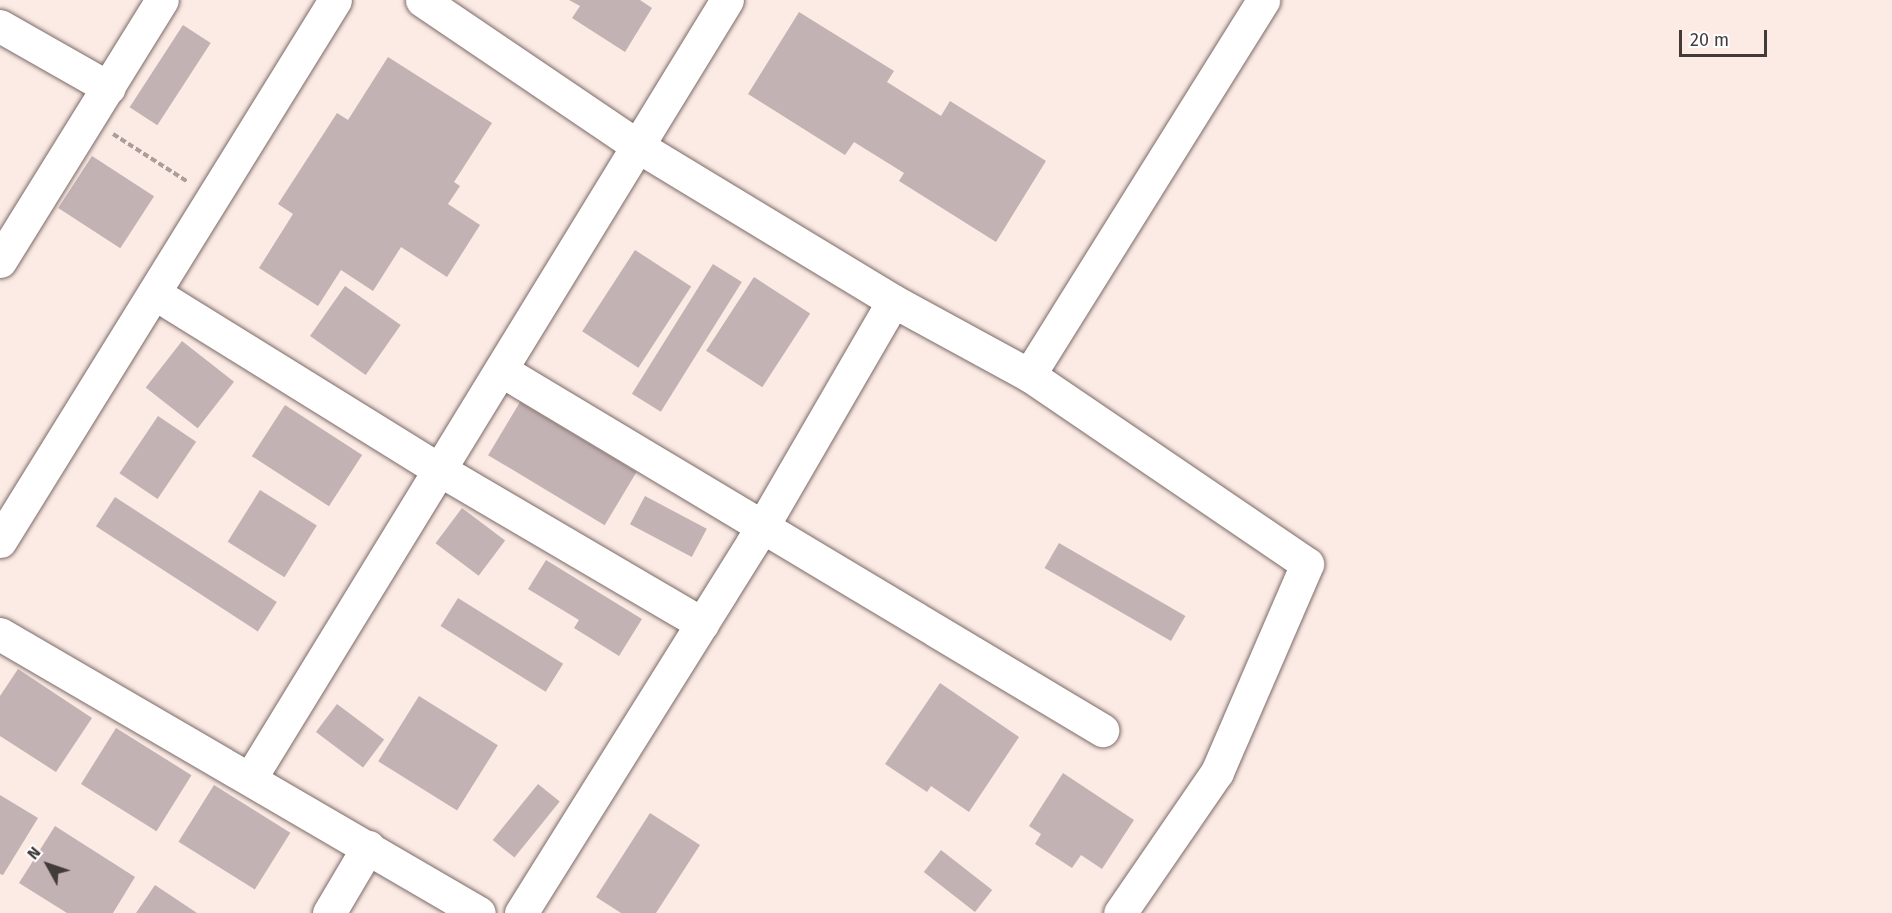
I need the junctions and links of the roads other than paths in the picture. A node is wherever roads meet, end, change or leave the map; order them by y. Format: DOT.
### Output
graph roads {
  1 [pos="162,0"];
  2 [pos="335,0"];
  3 [pos="423,0"];
  4 [pos="728,0"];
  5 [pos="1263,0"];
  6 [pos="0,26"];
  7 [pos="109,88"];
  8 [pos="639,147"];
  9 [pos="0,261"];
  10 [pos="154,293"];
  11 [pos="893,301"];
  12 [pos="501,370"];
  13 [pos="1029,375"];
  14 [pos="440,470"];
  15 [pos="761,529"];
  16 [pos="0,541"];
  17 [pos="702,624"];
  18 [pos="0,634"];
  19 [pos="1102,730"];
  20 [pos="251,777"];
  21 [pos="368,847"];
  22 [pos="330,913"];
  23 [pos="479,913"];
  24 [pos="521,913"];
  25 [pos="1120,913"];
  1 -- 7 [label="street"];
  2 -- 10 [label="street"];
  3 -- 8 [label="street"];
  4 -- 8 [label="street"];
  5 -- 13 [label="street"];
  6 -- 7 [label="street"];
  7 -- 9 [label="street"];
  8 -- 11 [label="street"];
  8 -- 12 [label="street"];
  10 -- 14 [label="street"];
  10 -- 16 [label="street"];
  11 -- 13 [label="street"];
  11 -- 15 [label="street"];
  12 -- 14 [label="street"];
  12 -- 15 [label="street"];
  13 -- 25 [label="street"];
  14 -- 17 [label="street"];
  14 -- 20 [label="street"];
  15 -- 17 [label="street"];
  15 -- 19 [label="street"];
  17 -- 24 [label="street"];
  18 -- 20 [label="street"];
  20 -- 21 [label="street"];
  21 -- 22 [label="street"];
  21 -- 23 [label="street"];
}
